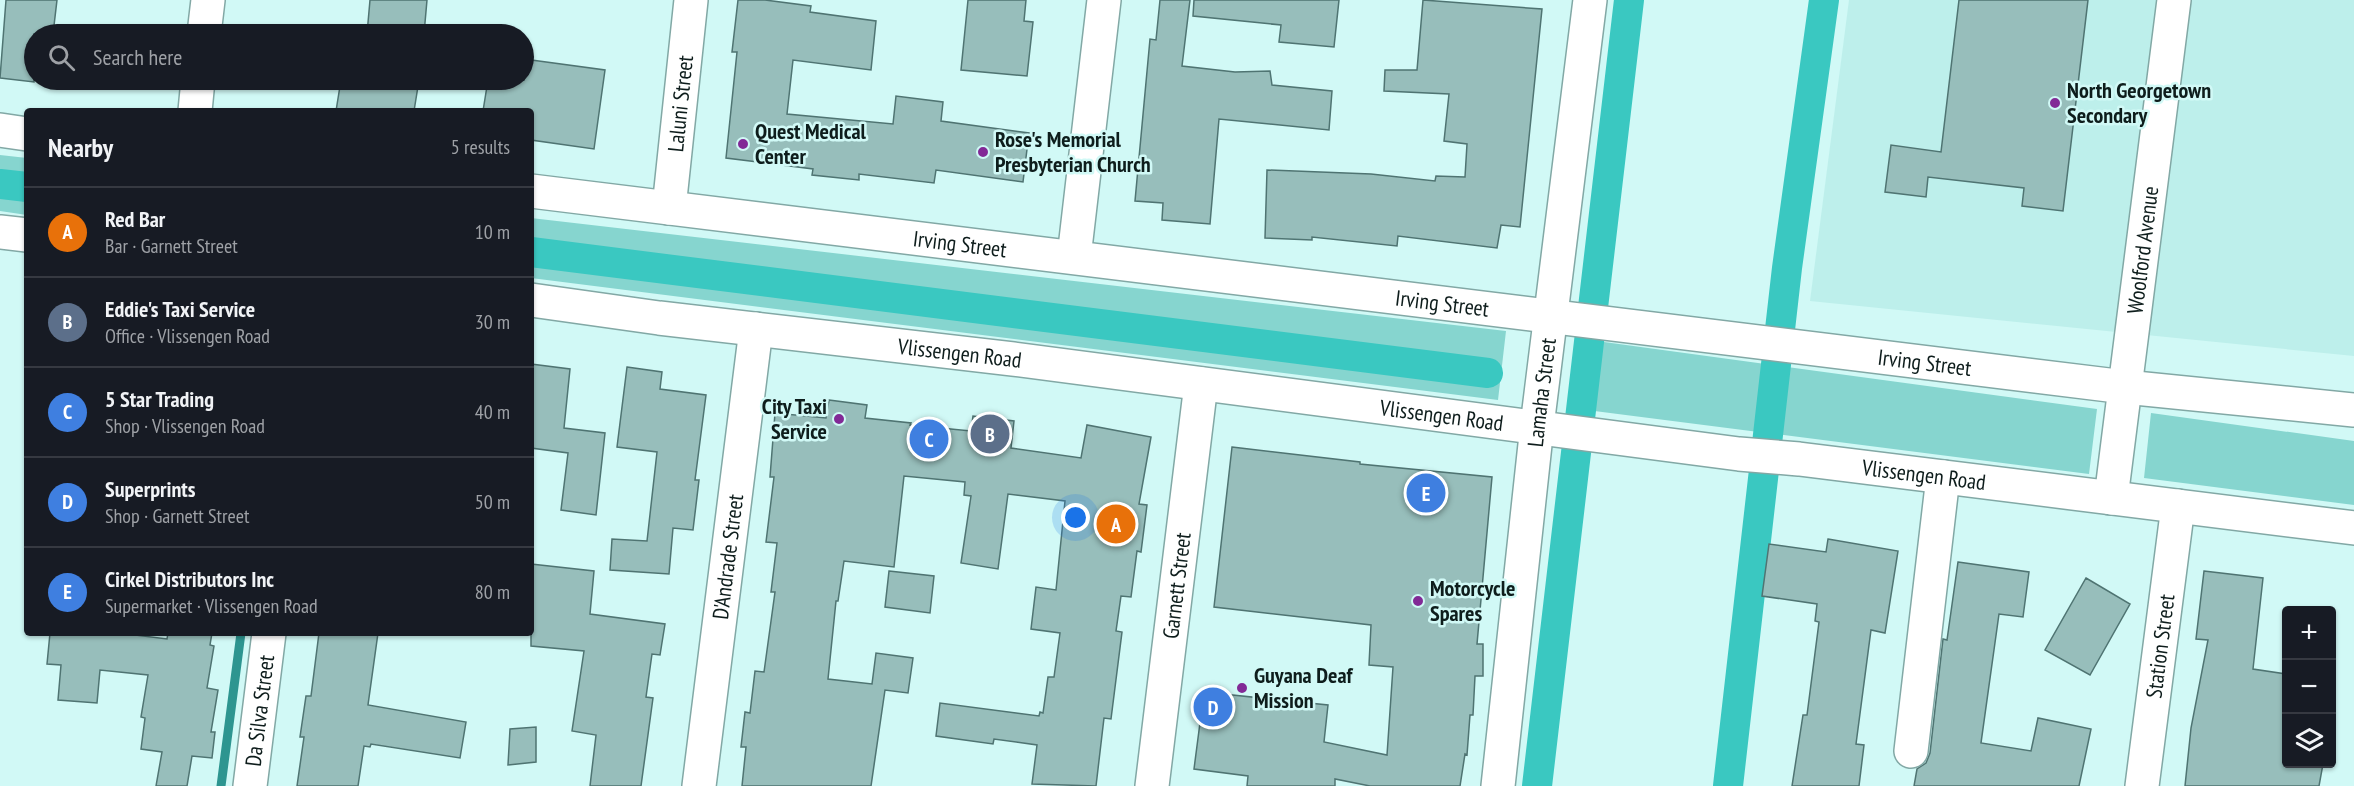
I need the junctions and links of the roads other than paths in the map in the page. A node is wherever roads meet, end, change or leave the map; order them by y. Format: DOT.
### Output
graph roads {
  1 [pos="208,0"];
  2 [pos="690,0"];
  3 [pos="1104,0"];
  4 [pos="1590,0"];
  5 [pos="2175,0"];
  6 [pos="205,24"];
  7 [pos="197,90"];
  8 [pos="195,108"];
  9 [pos="0,130"];
  10 [pos="24,134"];
  11 [pos="534,191"];
  12 [pos="669,208"];
  13 [pos="0,232"];
  14 [pos="24,235"];
  15 [pos="1074,257"];
  16 [pos="534,300"];
  17 [pos="1563,318"];
  18 [pos="756,328"];
  19 [pos="1201,384"];
  20 [pos="2125,387"];
  21 [pos="2354,410"];
  22 [pos="1537,426"];
  23 [pos="1943,477"];
  24 [pos="2111,498"];
  25 [pos="2178,506"];
  26 [pos="2354,528"];
  27 [pos="269,636"];
  28 [pos="1911,751"];
  29 [pos="250,786"];
  30 [pos="699,786"];
  31 [pos="1152,786"];
  32 [pos="1498,786"];
  33 [pos="2142,786"];
  1 -- 6 [label="main road"];
  2 -- 12 [label="main road, Laluni Street"];
  3 -- 15 [label="main road"];
  4 -- 17 [label="main road, Lamaha Street"];
  5 -- 20 [label="main road, Woolford Avenue"];
  7 -- 8 [label="main road"];
  9 -- 10 [label="main road"];
  11 -- 12 [label="main road, Irving Street"];
  12 -- 15 [label="main road, Irving Street"];
  13 -- 14 [label="main road"];
  15 -- 17 [label="main road, Irving Street"];
  16 -- 18 [label="main road, Vlissengen Road"];
  17 -- 20 [label="main road, Irving Street"];
  17 -- 22 [label="main road, Lamaha Street"];
  18 -- 19 [label="main road, Vlissengen Road"];
  18 -- 30 [label="main road, D'Andrade Street"];
  19 -- 22 [label="main road, Vlissengen Road"];
  19 -- 31 [label="main road, Garnett Street"];
  20 -- 21 [label="main road, Irving Street"];
  20 -- 24 [label="main road, Woolford Avenue"];
  22 -- 23 [label="main road, Vlissengen Road"];
  22 -- 32 [label="main road, Lamaha Street"];
  23 -- 24 [label="main road, Vlissengen Road"];
  23 -- 28 [label="main road"];
  24 -- 25 [label="main road, Vlissengen Road"];
  25 -- 26 [label="main road, Vlissengen Road"];
  25 -- 33 [label="main road, Station Street"];
  27 -- 29 [label="main road, Da Silva Street"];
}
